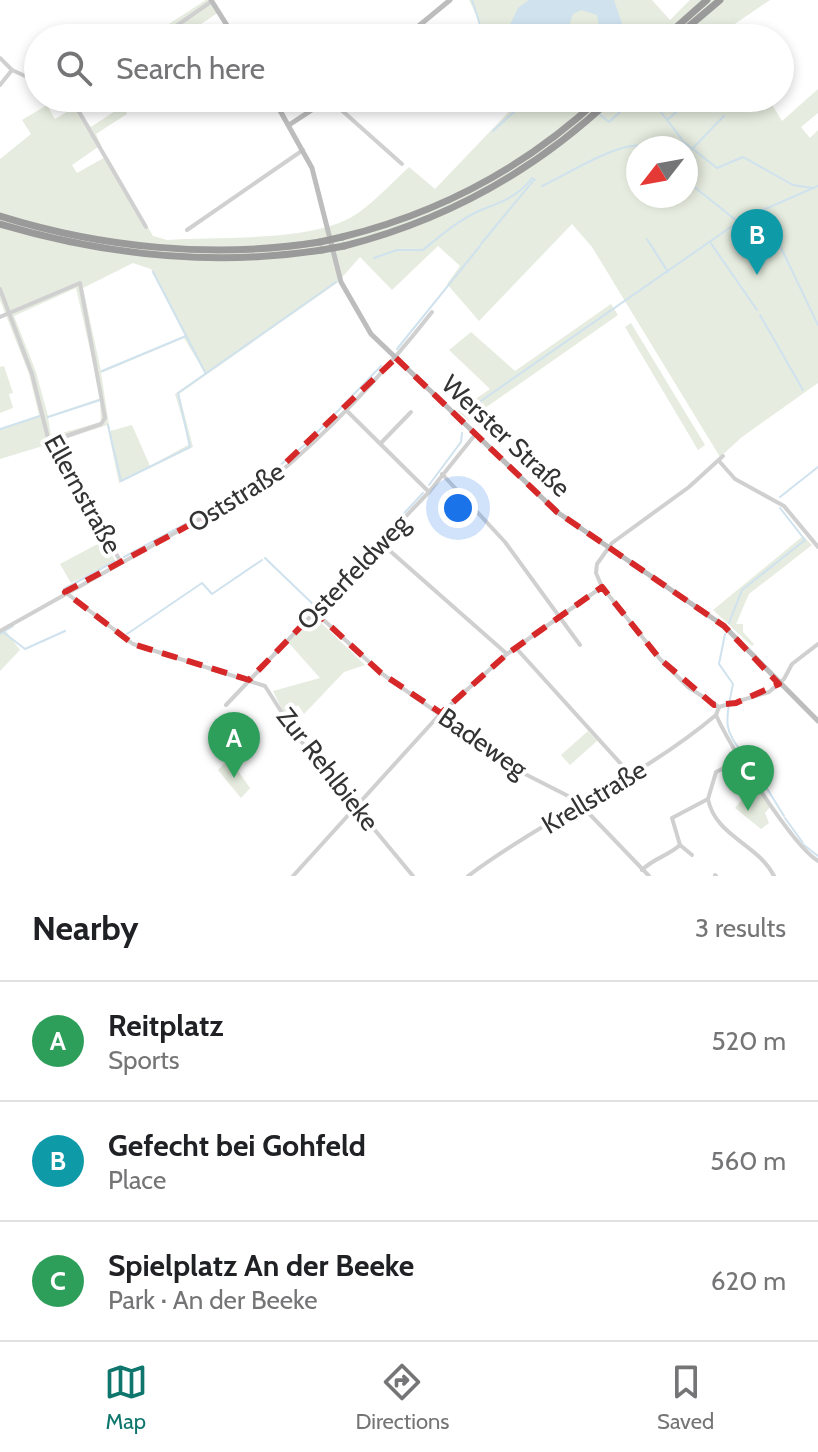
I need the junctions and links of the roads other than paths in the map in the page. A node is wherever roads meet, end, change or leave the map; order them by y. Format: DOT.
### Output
graph roads {
  1 [pos="450,0"];
  2 [pos="707,0"];
  3 [pos="720,0"];
  4 [pos="211,1"];
  5 [pos="179,24"];
  6 [pos="226,24"];
  7 [pos="421,24"];
  8 [pos="680,24"];
  9 [pos="692,24"];
  10 [pos="0,58"];
  11 [pos="12,70"];
  12 [pos="24,76"];
  13 [pos="0,85"];
  14 [pos="79,112"];
  15 [pos="281,112"];
  16 [pos="309,112"];
  17 [pos="345,112"];
  18 [pos="591,112"];
  19 [pos="289,125"];
  20 [pos="303,150"];
  21 [pos="402,164"];
  22 [pos="0,216"];
  23 [pos="0,224"];
  24 [pos="146,227"];
  25 [pos="187,230"];
  26 [pos="321,246"];
  27 [pos="0,289"];
  28 [pos="432,312"];
  29 [pos="8,313"];
  30 [pos="0,317"];
  31 [pos="396,358"];
  32 [pos="346,410"];
  33 [pos="411,412"];
  34 [pos="474,436"];
  35 [pos="49,442"];
  36 [pos="381,443"];
  37 [pos="442,474"];
  38 [pos="429,492"];
  39 [pos="381,543"];
  40 [pos="818,547"];
  41 [pos="607,550"];
  42 [pos="121,562"];
  43 [pos="602,587"];
  44 [pos="65,592"];
  45 [pos="315,612"];
  46 [pos="561,616"];
  47 [pos="0,631"];
  48 [pos="818,644"];
  49 [pos="580,645"];
  50 [pos="516,648"];
  51 [pos="507,654"];
  52 [pos="249,680"];
  53 [pos="779,684"];
  54 [pos="226,705"];
  55 [pos="720,707"];
  56 [pos="441,713"];
  57 [pos="716,715"];
  58 [pos="818,721"];
  59 [pos="742,759"];
  60 [pos="631,775"];
  61 [pos="708,799"];
  62 [pos="581,804"];
  63 [pos="356,807"];
  64 [pos="680,845"];
  65 [pos="692,855"];
  66 [pos="818,861"];
  67 [pos="642,870"];
  68 [pos="293,876"];
  69 [pos="413,876"];
  70 [pos="468,876"];
  71 [pos="649,876"];
  72 [pos="774,876"];
  1 -- 7 [label="main road"];
  2 -- 8 [label="highway"];
  3 -- 9 [label="highway"];
  4 -- 5 [label="street"];
  4 -- 6 [label="main road"];
  10 -- 11 [label="street"];
  11 -- 12 [label="street"];
  11 -- 13 [label="street"];
  14 -- 24 [label="street"];
  15 -- 19 [label="main road, Werster Straße"];
  16 -- 19 [label="main road"];
  17 -- 21 [label="street"];
  18 -- 26 [label="highway, bridge"];
  19 -- 20 [label="main road, Werster Straße"];
  20 -- 25 [label="street"];
  20 -- 31 [label="main road, Werster Straße"];
  22 -- 26 [label="highway"];
  23 -- 26 [label="highway"];
  27 -- 29 [label="street, Ellernstraße"];
  28 -- 31 [label="street, Oststraße"];
  29 -- 30 [label="street"];
  29 -- 35 [label="street, Ellernstraße"];
  29 -- 35 [label="street"];
  31 -- 32 [label="street, Oststraße"];
  31 -- 34 [label="main road, Werster Straße"];
  32 -- 36 [label="street"];
  32 -- 42 [label="street, Oststraße"];
  33 -- 36 [label="street"];
  34 -- 37 [label="street, Osterfeldweg"];
  34 -- 41 [label="main road, Werster Straße"];
  35 -- 42 [label="street, Ellernstraße"];
  36 -- 38 [label="street"];
  37 -- 38 [label="street, Osterfeldweg"];
  37 -- 46 [label="street"];
  38 -- 39 [label="street, Osterfeldweg"];
  39 -- 45 [label="street, Osterfeldweg"];
  39 -- 51 [label="street"];
  40 -- 41 [label="street"];
  41 -- 43 [label="street"];
  41 -- 53 [label="main road, Werster Straße"];
  42 -- 44 [label="street, Oststraße"];
  43 -- 46 [label="street"];
  43 -- 55 [label="street"];
  44 -- 47 [label="street, Oststraße"];
  44 -- 52 [label="street, Zur Rehlbieke"];
  45 -- 52 [label="street, Osterfeldweg"];
  45 -- 56 [label="street, Badeweg"];
  46 -- 49 [label="street"];
  46 -- 50 [label="street"];
  48 -- 53 [label="street"];
  50 -- 51 [label="street"];
  50 -- 60 [label="street"];
  51 -- 56 [label="street"];
  52 -- 54 [label="street, Osterfeldweg"];
  52 -- 63 [label="street, Zur Rehlbieke"];
  53 -- 55 [label="street"];
  53 -- 58 [label="main road, Werster Straße"];
  55 -- 57 [label="street"];
  56 -- 62 [label="street, Badeweg"];
  56 -- 63 [label="street"];
  57 -- 59 [label="street"];
  57 -- 60 [label="street, Krellstraße"];
  59 -- 61 [label="street"];
  59 -- 66 [label="street"];
  60 -- 62 [label="street, Krellstraße"];
  61 -- 64 [label="street"];
  61 -- 72 [label="street"];
  62 -- 67 [label="street, Badeweg"];
  62 -- 70 [label="street, Krellstraße"];
  63 -- 68 [label="street"];
  63 -- 69 [label="street, Zur Rehlbieke"];
  64 -- 65 [label="street"];
  64 -- 67 [label="street"];
  67 -- 71 [label="street, Badeweg"];
}
